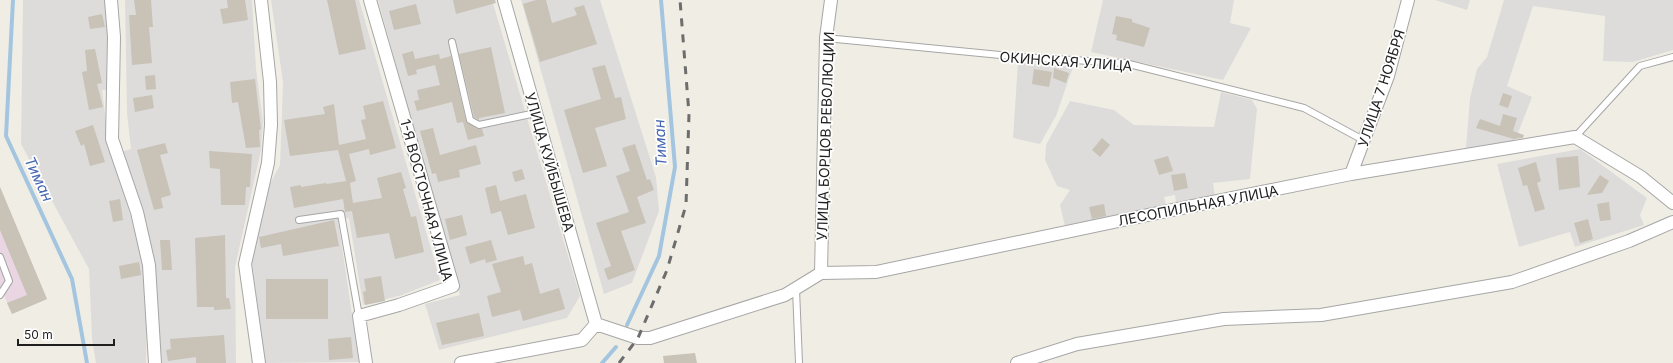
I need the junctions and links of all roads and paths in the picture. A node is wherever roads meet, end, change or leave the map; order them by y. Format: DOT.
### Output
graph roads {
  1 [pos="111,0"];
  2 [pos="262,0"];
  3 [pos="370,0"];
  4 [pos="504,0"];
  5 [pos="831,0"];
  6 [pos="1408,0"];
  7 [pos="826,38"];
  8 [pos="452,42"];
  9 [pos="1673,57"];
  10 [pos="536,113"];
  11 [pos="1575,137"];
  12 [pos="1365,141"];
  13 [pos="1351,174"];
  14 [pos="1673,203"];
  15 [pos="299,220"];
  16 [pos="1673,222"];
  17 [pos="0,257"];
  18 [pos="821,273"];
  19 [pos="796,288"];
  20 [pos="0,295"];
  21 [pos="359,316"];
  22 [pos="596,324"];
  23 [pos="155,363"];
  24 [pos="259,363"];
  25 [pos="366,363"];
  26 [pos="461,363"];
  27 [pos="800,363"];
  28 [pos="1017,363"];
  1 -- 23 [label="street"];
  2 -- 24 [label="street"];
  3 -- 21 [label="street, 1-Я ВОСТОЧНАЯ УЛИЦА"];
  4 -- 10 [label="street, УЛИЦА КУЙБЫШЕВА"];
  5 -- 7 [label="street, УЛИЦА БОРЦОВ РЕВОЛЮЦИИ"];
  6 -- 12 [label="street, УЛИЦА 7 НОЯБРЯ"];
  7 -- 12 [label="lane, ОКИНСКАЯ УЛИЦА"];
  7 -- 18 [label="street, УЛИЦА БОРЦОВ РЕВОЛЮЦИИ"];
  8 -- 10 [label="lane"];
  9 -- 11 [label="lane"];
  10 -- 22 [label="street, УЛИЦА КУЙБЫШЕВА"];
  11 -- 13 [label="street, ЛЕСОПИЛЬНАЯ УЛИЦА"];
  11 -- 14 [label="street"];
  12 -- 13 [label="street, УЛИЦА 7 НОЯБРЯ"];
  13 -- 18 [label="street, ЛЕСОПИЛЬНАЯ УЛИЦА"];
  15 -- 21 [label="lane"];
  16 -- 28 [label="street"];
  17 -- 20 [label="lane"];
  18 -- 19 [label="street"];
  19 -- 22 [label="street"];
  19 -- 27 [label="lane"];
  21 -- 25 [label="street"];
  22 -- 26 [label="street"];
}
